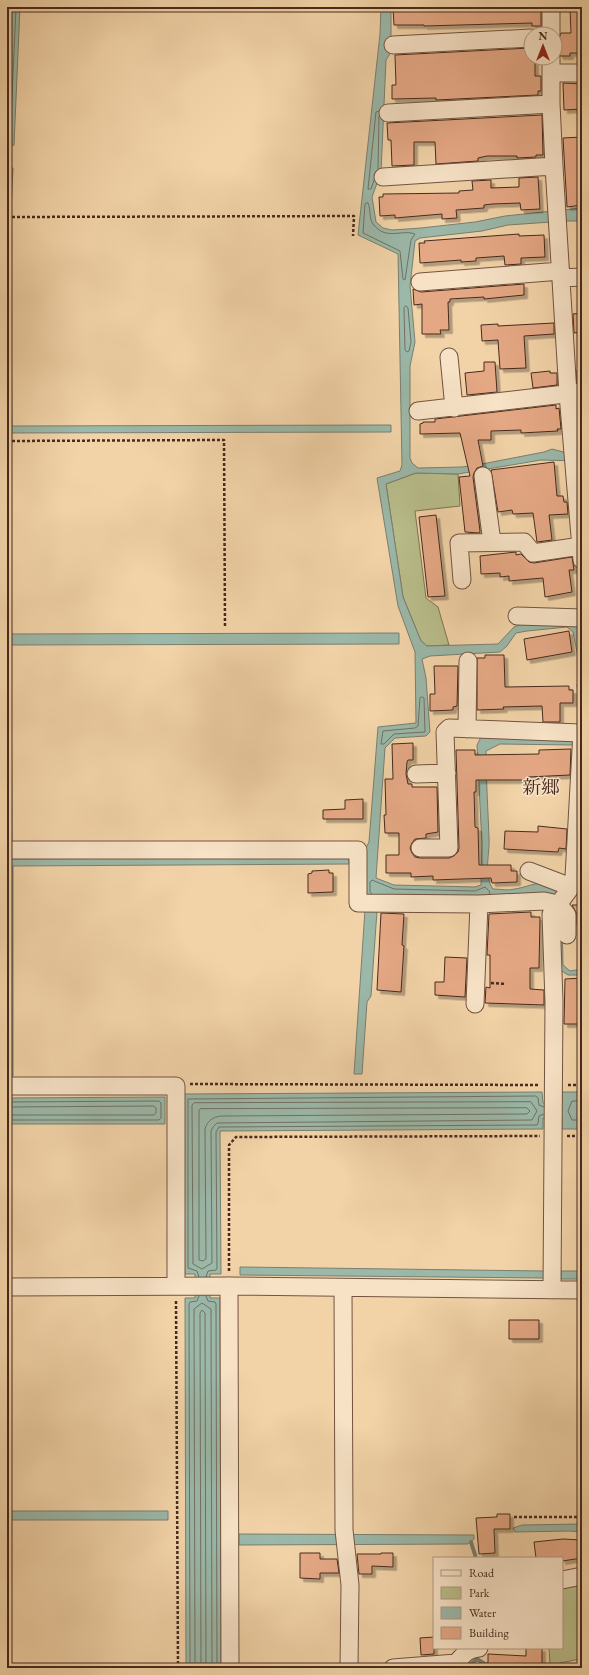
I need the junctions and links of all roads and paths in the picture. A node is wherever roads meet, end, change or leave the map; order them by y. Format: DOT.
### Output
graph roads {
  1 [pos="551,7"];
  2 [pos="551,26"];
  3 [pos="523,38"];
  4 [pos="393,45"];
  5 [pos="551,66"];
  6 [pos="582,74"];
  7 [pos="551,104"];
  8 [pos="388,113"];
  9 [pos="554,166"];
  10 [pos="384,177"];
  11 [pos="7,217"];
  12 [pos="353,236"];
  13 [pos="561,274"];
  14 [pos="582,277"];
  15 [pos="420,282"];
  16 [pos="449,357"];
  17 [pos="575,393"];
  18 [pos="454,408"];
  19 [pos="418,411"];
  20 [pos="7,441"];
  21 [pos="483,476"];
  22 [pos="492,542"];
  23 [pos="582,553"];
  24 [pos="462,580"];
  25 [pos="517,616"];
  26 [pos="582,618"];
  27 [pos="225,627"];
  28 [pos="468,661"];
  29 [pos="467,728"];
  30 [pos="581,738"];
  31 [pos="447,773"];
  32 [pos="416,774"];
  33 [pos="420,848"];
  34 [pos="7,850"];
  35 [pos="578,853"];
  36 [pos="529,871"];
  37 [pos="564,899"];
  38 [pos="479,904"];
  39 [pos="567,935"];
  40 [pos="475,1004"];
  41 [pos="582,1085"];
  42 [pos="7,1086"];
  43 [pos="176,1086"];
  44 [pos="554,1092"];
  45 [pos="554,1129"];
  46 [pos="582,1136"];
  47 [pos="184,1286"];
  48 [pos="222,1286"];
  49 [pos="7,1287"];
  50 [pos="343,1288"];
  51 [pos="552,1290"];
  52 [pos="582,1290"];
  53 [pos="514,1517"];
  54 [pos="582,1517"];
  55 [pos="582,1576"];
  56 [pos="563,1580"];
  57 [pos="471,1649"];
  58 [pos="178,1668"];
  59 [pos="230,1668"];
  60 [pos="349,1668"];
  61 [pos="393,1668"];
  1 -- 2 [label="street"];
  3 -- 4 [label="street"];
  5 -- 6 [label="street"];
  5 -- 7 [label="street"];
  7 -- 8 [label="street"];
  7 -- 9 [label="street"];
  9 -- 10 [label="street"];
  9 -- 13 [label="street"];
  11 -- 12 [label="path"];
  13 -- 14 [label="street"];
  13 -- 15 [label="street"];
  13 -- 17 [label="street"];
  16 -- 18 [label="street"];
  17 -- 18 [label="street"];
  17 -- 23 [label="street"];
  18 -- 19 [label="street"];
  20 -- 27 [label="path"];
  21 -- 22 [label="street"];
  22 -- 23 [label="street"];
  22 -- 24 [label="street"];
  25 -- 26 [label="street"];
  28 -- 29 [label="street"];
  29 -- 30 [label="street"];
  29 -- 31 [label="street"];
  30 -- 35 [label="street"];
  31 -- 32 [label="street"];
  31 -- 33 [label="street"];
  34 -- 38 [label="street"];
  35 -- 37 [label="street"];
  36 -- 37 [label="street"];
  37 -- 38 [label="street"];
  37 -- 39 [label="street"];
  37 -- 44 [label="street"];
  38 -- 40 [label="street"];
  41 -- 44 [label="path"];
  42 -- 43 [label="street"];
  43 -- 44 [label="path"];
  43 -- 47 [label="street"];
  44 -- 45 [label="street"];
  45 -- 46 [label="path"];
  45 -- 48 [label="path"];
  45 -- 51 [label="street"];
  47 -- 48 [label="street"];
  47 -- 49 [label="street"];
  47 -- 58 [label="path"];
  48 -- 50 [label="street"];
  48 -- 59 [label="street"];
  50 -- 51 [label="street"];
  50 -- 60 [label="street"];
  51 -- 52 [label="street"];
  53 -- 54 [label="path"];
  55 -- 56 [label="street"];
  57 -- 61 [label="street"];
}
